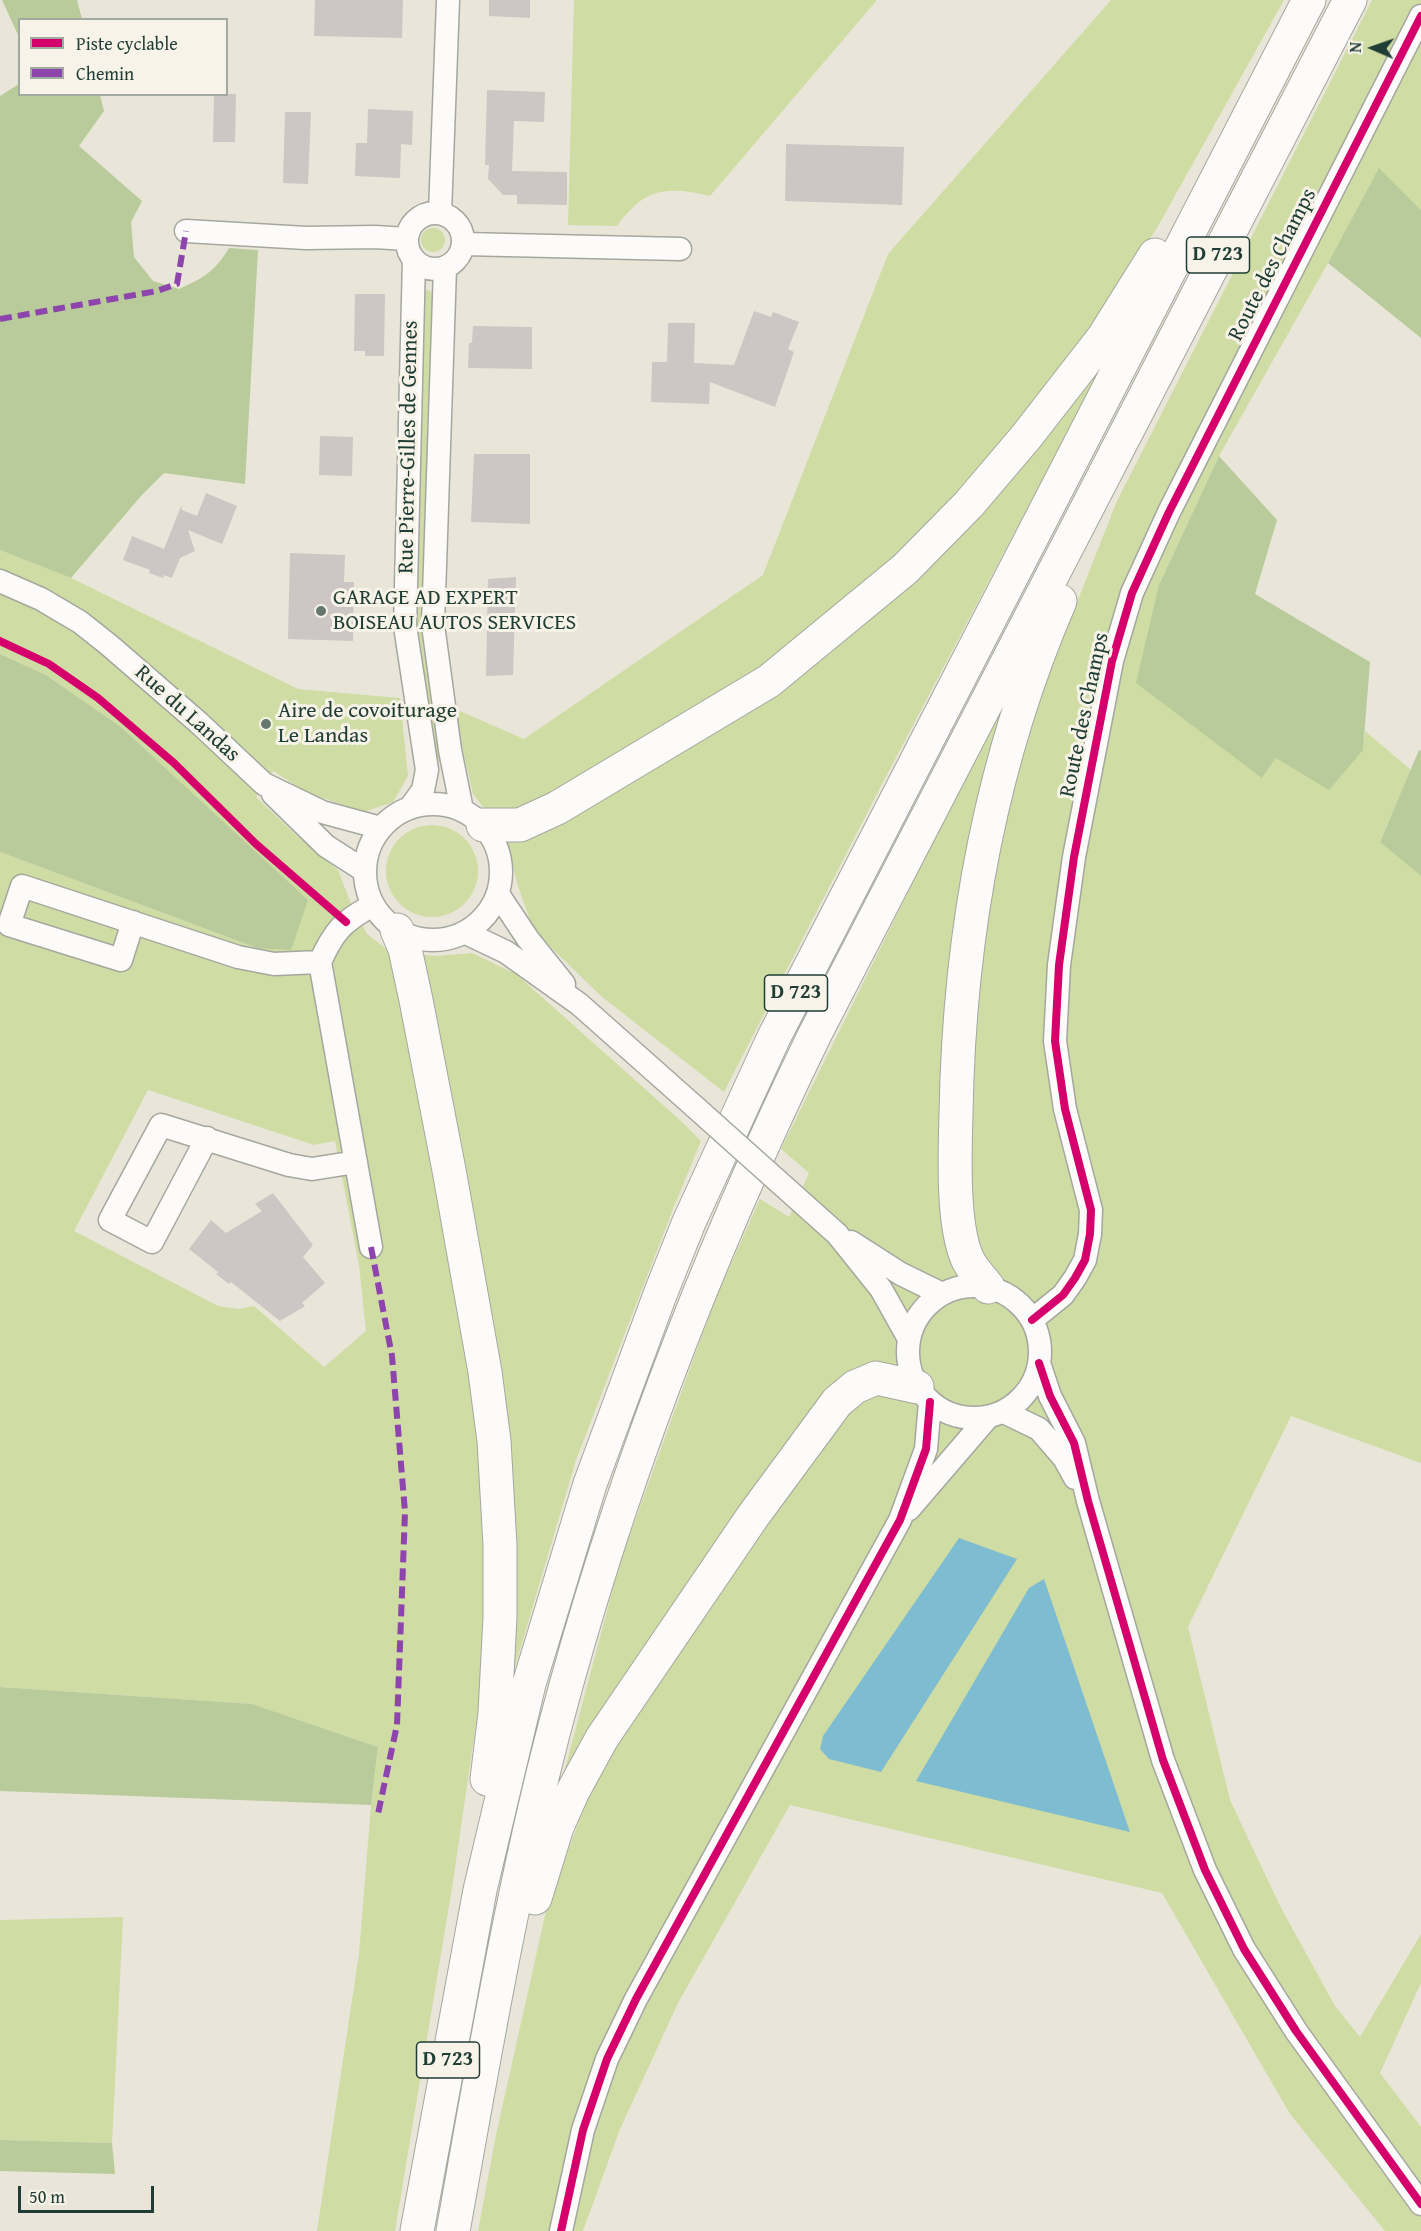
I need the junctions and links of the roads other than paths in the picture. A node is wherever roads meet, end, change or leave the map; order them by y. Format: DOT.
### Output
graph roads {
  1 [pos="448,0"];
  2 [pos="1309,0"];
  3 [pos="1350,0"];
  4 [pos="1421,16"];
  5 [pos="1234,147"];
  6 [pos="440,213"];
  7 [pos="186,231"];
  8 [pos="464,244"];
  9 [pos="411,249"];
  10 [pos="680,249"];
  11 [pos="445,267"];
  12 [pos="1085,510"];
  13 [pos="0,581"];
  14 [pos="264,784"];
  15 [pos="410,808"];
  16 [pos="472,818"];
  17 [pos="381,828"];
  18 [pos="365,871"];
  19 [pos="498,894"];
  20 [pos="373,905"];
  21 [pos="133,922"];
  22 [pos="397,930"];
  23 [pos="466,933"];
  24 [pos="320,962"];
  25 [pos="579,1004"];
  26 [pos="207,1138"];
  27 [pos="356,1162"];
  28 [pos="837,1234"];
  29 [pos="371,1247"];
  30 [pos="988,1287"];
  31 [pos="942,1294"];
  32 [pos="1032,1320"];
  33 [pos="909,1339"];
  34 [pos="1039,1363"];
  35 [pos="923,1394"];
  36 [pos="996,1414"];
  37 [pos="1088,1502"];
  38 [pos="900,1520"];
  39 [pos="480,1890"];
  40 [pos="488,2037"];
  41 [pos="1421,2204"];
  42 [pos="417,2231"];
  43 [pos="453,2231"];
  44 [pos="561,2231"];
  1 -- 6 [label="street"];
  2 -- 5 [label="highway, D 723"];
  3 -- 12 [label="highway, D 723"];
  4 -- 32 [label="street, Route des Champs"];
  5 -- 16 [label="highway"];
  5 -- 39 [label="highway, D 723"];
  6 -- 8 [label="street"];
  6 -- 9 [label="street"];
  7 -- 9 [label="street"];
  8 -- 10 [label="street"];
  8 -- 11 [label="street"];
  9 -- 11 [label="street"];
  9 -- 15 [label="street, Rue Pierre-Gilles de Gennes"];
  11 -- 16 [label="street, Rue Pierre-Gilles de Gennes"];
  12 -- 30 [label="highway"];
  12 -- 40 [label="highway, D 723"];
  13 -- 14 [label="street, Rue du Landas"];
  14 -- 17 [label="street, Rue du Landas"];
  14 -- 18 [label="street"];
  15 -- 16 [label="street"];
  15 -- 17 [label="street"];
  16 -- 19 [label="street"];
  17 -- 18 [label="street"];
  18 -- 20 [label="street"];
  19 -- 23 [label="street"];
  19 -- 25 [label="street"];
  20 -- 22 [label="street"];
  20 -- 24 [label="street"];
  21 -- 21 [label="street"];
  21 -- 24 [label="street"];
  22 -- 23 [label="street"];
  22 -- 39 [label="highway"];
  23 -- 25 [label="street"];
  24 -- 27 [label="street"];
  25 -- 28 [label="street, bridge"];
  26 -- 26 [label="street"];
  26 -- 27 [label="street"];
  27 -- 29 [label="street"];
  28 -- 31 [label="street"];
  28 -- 33 [label="street"];
  30 -- 31 [label="street"];
  30 -- 32 [label="street"];
  31 -- 33 [label="street"];
  32 -- 34 [label="street"];
  33 -- 35 [label="street"];
  34 -- 36 [label="street"];
  34 -- 37 [label="street"];
  35 -- 36 [label="street"];
  35 -- 38 [label="street"];
  35 -- 40 [label="highway"];
  36 -- 37 [label="street"];
  36 -- 38 [label="street"];
  37 -- 41 [label="street"];
  38 -- 44 [label="street"];
  39 -- 42 [label="highway, D 723"];
  40 -- 43 [label="highway, D 723"];
}
